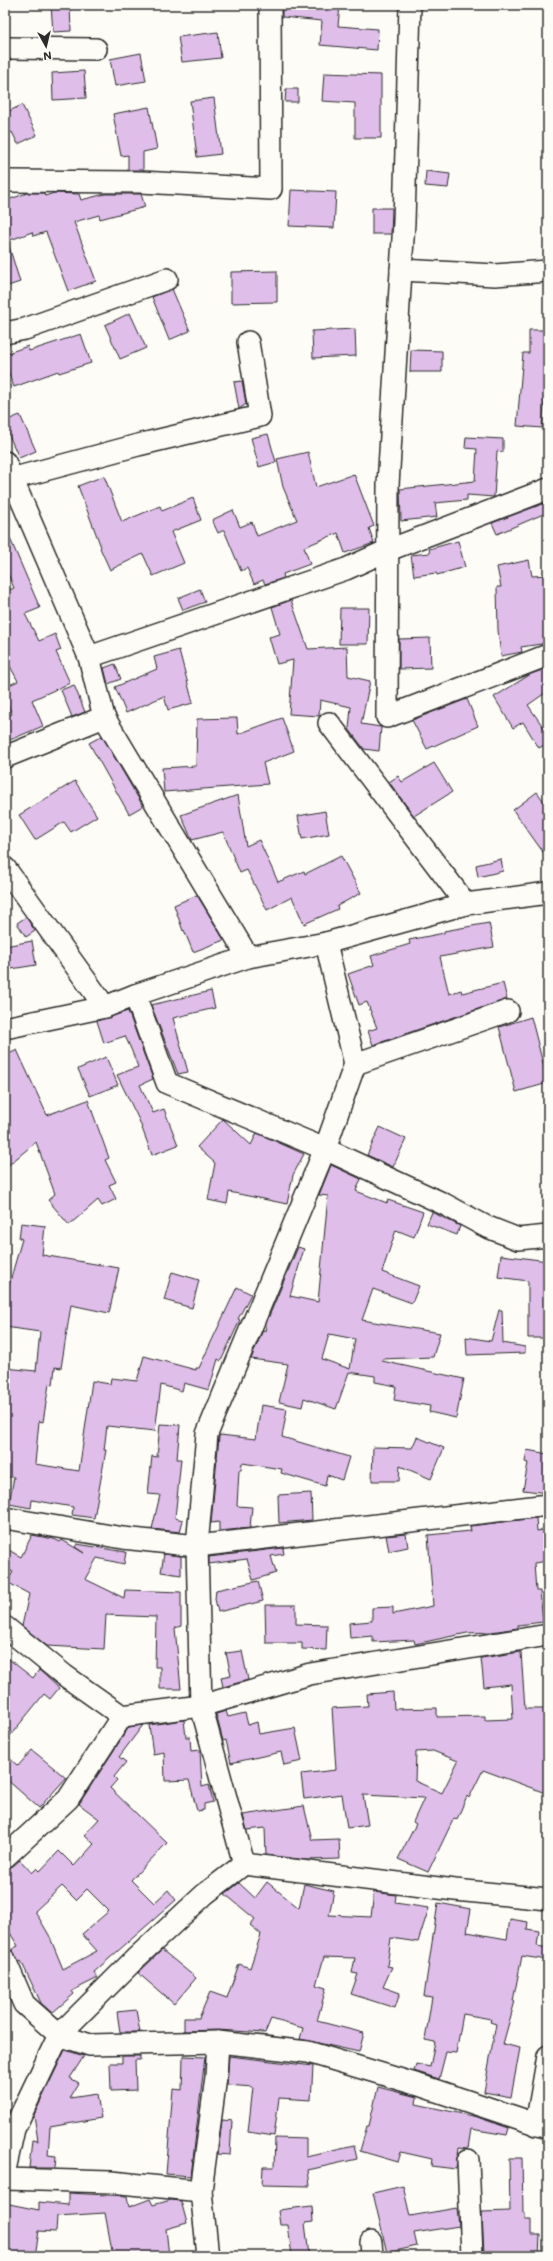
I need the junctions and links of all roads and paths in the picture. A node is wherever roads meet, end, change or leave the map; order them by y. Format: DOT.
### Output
graph roads {
  1 [pos="270,5"];
  2 [pos="410,5"];
  3 [pos="5,48"];
  4 [pos="96,49"];
  5 [pos="5,181"];
  6 [pos="401,270"];
  7 [pos="548,271"];
  8 [pos="167,279"];
  9 [pos="5,333"];
  10 [pos="248,342"];
  11 [pos="8,471"];
  12 [pos="548,488"];
  13 [pos="386,551"];
  14 [pos="548,655"];
  15 [pos="89,657"];
  16 [pos="104,717"];
  17 [pos="329,723"];
  18 [pos="5,757"];
  19 [pos="5,868"];
  20 [pos="548,893"];
  21 [pos="466,904"];
  22 [pos="326,943"];
  23 [pos="248,957"];
  24 [pos="135,995"];
  25 [pos="104,1007"];
  26 [pos="508,1011"];
  27 [pos="5,1028"];
  28 [pos="355,1064"];
  29 [pos="325,1149"];
  30 [pos="548,1236"];
  31 [pos="548,1505"];
  32 [pos="5,1518"];
  33 [pos="197,1546"];
  34 [pos="5,1628"];
  35 [pos="548,1635"];
  36 [pos="201,1706"];
  37 [pos="122,1716"];
  38 [pos="5,1857"];
  39 [pos="244,1864"];
  40 [pos="548,1899"];
  41 [pos="5,1960"];
  42 [pos="59,2035"];
  43 [pos="218,2042"];
  44 [pos="548,2056"];
  45 [pos="542,2127"];
  46 [pos="468,2160"];
  47 [pos="6,2167"];
  48 [pos="201,2190"];
  49 [pos="208,2256"];
  50 [pos="472,2256"];
  1 -- 5 [label="street"];
  2 -- 6 [label="street"];
  3 -- 4 [label="street"];
  6 -- 7 [label="street"];
  6 -- 13 [label="street"];
  8 -- 9 [label="street"];
  10 -- 11 [label="street"];
  11 -- 15 [label="street"];
  12 -- 13 [label="street"];
  13 -- 14 [label="street"];
  13 -- 15 [label="street"];
  15 -- 16 [label="street"];
  16 -- 18 [label="street"];
  16 -- 23 [label="street"];
  17 -- 21 [label="street"];
  19 -- 25 [label="street"];
  20 -- 21 [label="street"];
  21 -- 22 [label="street"];
  22 -- 23 [label="street"];
  22 -- 28 [label="street"];
  23 -- 24 [label="street"];
  24 -- 25 [label="street"];
  24 -- 29 [label="street"];
  25 -- 27 [label="street"];
  26 -- 28 [label="street"];
  28 -- 29 [label="street"];
  29 -- 30 [label="street"];
  29 -- 33 [label="street"];
  31 -- 33 [label="street"];
  32 -- 33 [label="street"];
  33 -- 36 [label="street"];
  34 -- 37 [label="street"];
  35 -- 36 [label="street"];
  36 -- 37 [label="street"];
  36 -- 39 [label="street"];
  37 -- 38 [label="street"];
  39 -- 40 [label="street"];
  39 -- 42 [label="street"];
  41 -- 42 [label="street"];
  42 -- 43 [label="street"];
  42 -- 47 [label="street"];
  43 -- 45 [label="street"];
  43 -- 48 [label="street"];
  44 -- 45 [label="street"];
  46 -- 50 [label="street"];
  47 -- 48 [label="street"];
  48 -- 49 [label="street"];
}
